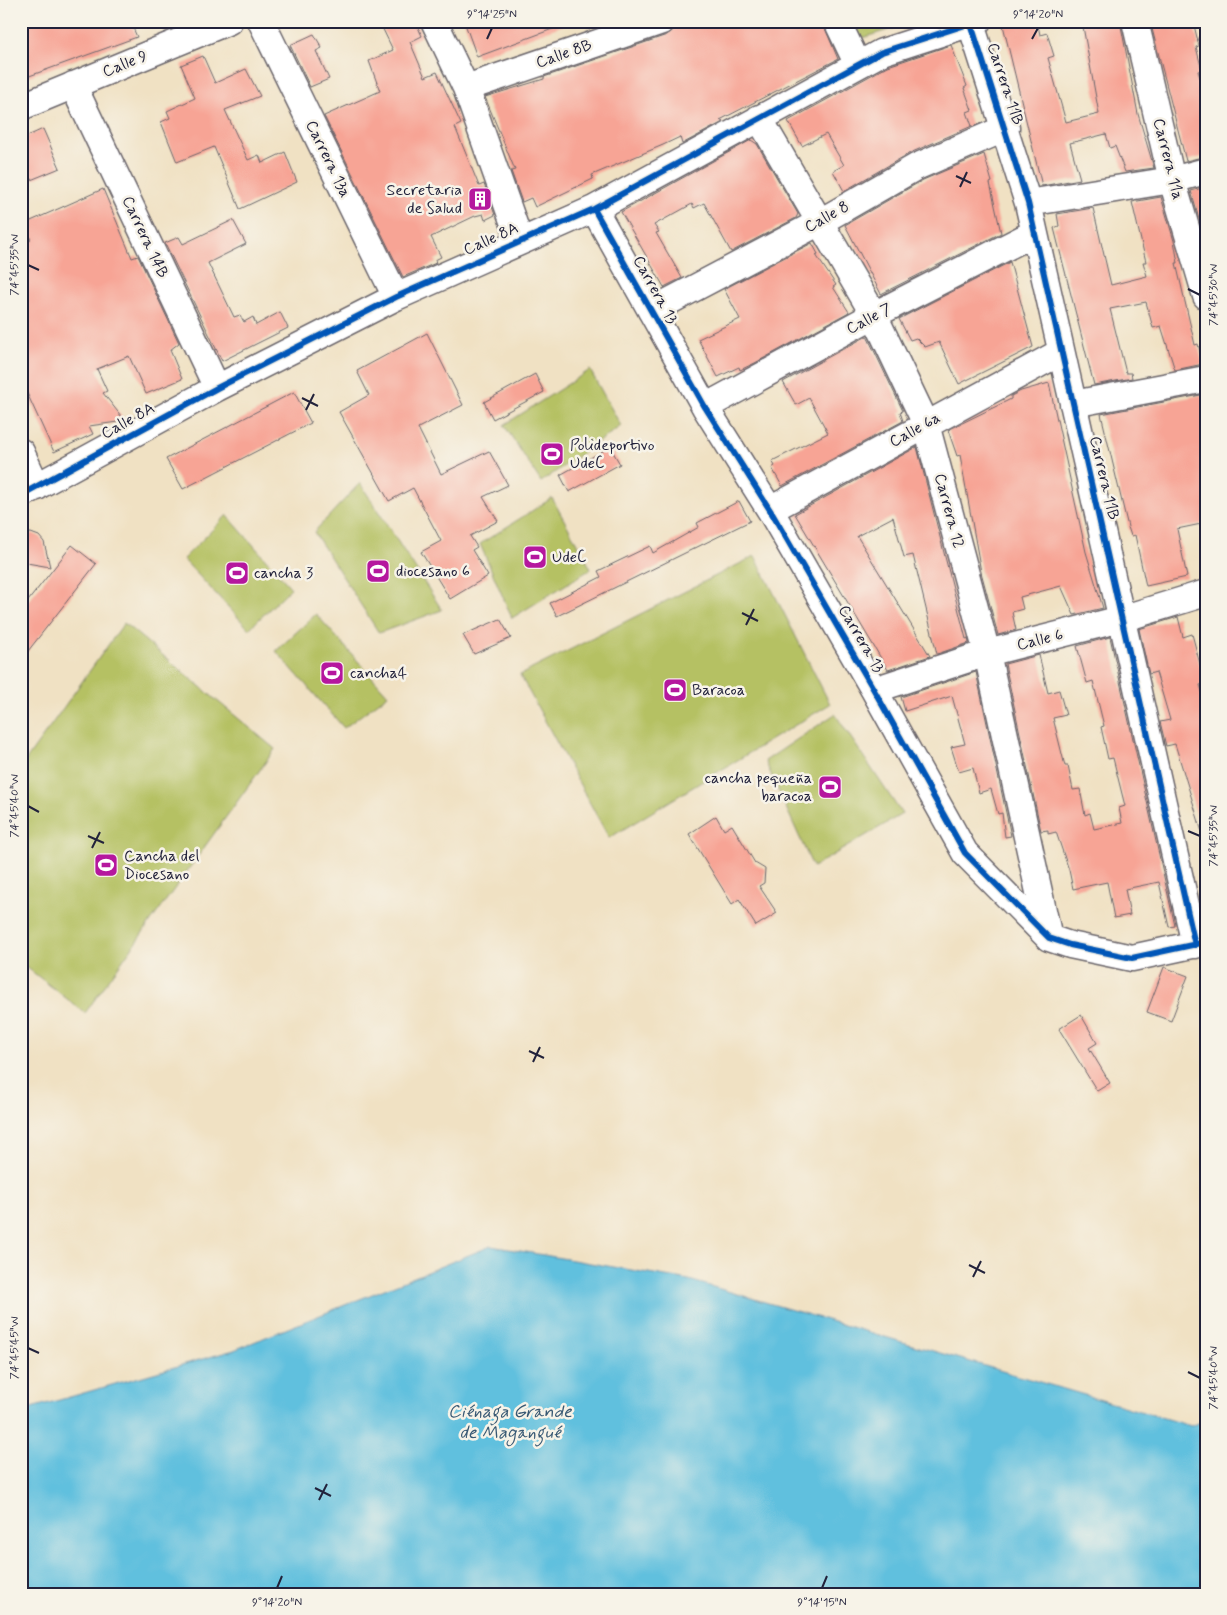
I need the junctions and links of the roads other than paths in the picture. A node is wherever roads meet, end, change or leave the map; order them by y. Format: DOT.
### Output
graph roads {
  1 [pos="229,21"];
  2 [pos="260,21"];
  3 [pos="434,21"];
  4 [pos="662,21"];
  5 [pos="837,21"];
  6 [pos="1135,21"];
  7 [pos="973,22"];
  8 [pos="858,65"];
  9 [pos="73,85"];
  10 [pos="466,88"];
  11 [pos="21,107"];
  12 [pos="759,118"];
  13 [pos="1006,128"];
  14 [pos="1206,171"];
  15 [pos="1172,180"];
  16 [pos="1028,203"];
  17 [pos="594,209"];
  18 [pos="820,222"];
  19 [pos="1034,233"];
  20 [pos="520,241"];
  21 [pos="1206,296"];
  22 [pos="396,297"];
  23 [pos="651,311"];
  24 [pos="874,316"];
  25 [pos="1061,352"];
  26 [pos="1206,380"];
  27 [pos="217,388"];
  28 [pos="1073,404"];
  29 [pos="705,407"];
  30 [pos="926,424"];
  31 [pos="21,452"];
  32 [pos="29,491"];
  33 [pos="770,510"];
  34 [pos="1206,593"];
  35 [pos="1121,619"];
  36 [pos="987,653"];
  37 [pos="874,690"];
  38 [pos="1049,938"];
  39 [pos="1200,943"];
  1 -- 9 [label="street, Calle 9"];
  2 -- 22 [label="street, Carrera 13a"];
  3 -- 10 [label="street"];
  4 -- 10 [label="street, Calle 8B"];
  5 -- 8 [label="street"];
  6 -- 15 [label="street, Carrera 11a"];
  7 -- 8 [label="street, Calle 8A"];
  7 -- 13 [label="street, Carrera 11B"];
  8 -- 12 [label="street, Calle 8A"];
  9 -- 11 [label="street, Calle 9"];
  9 -- 27 [label="street, Carrera 14B"];
  10 -- 20 [label="street"];
  12 -- 17 [label="street, Calle 8A"];
  12 -- 18 [label="street, Carrera 12"];
  13 -- 16 [label="street, Carrera 11B"];
  13 -- 18 [label="street, Calle 8"];
  14 -- 15 [label="street"];
  15 -- 16 [label="street"];
  15 -- 21 [label="street, Carrera 11a"];
  16 -- 19 [label="street, Carrera 11B"];
  17 -- 20 [label="street, Calle 8A"];
  17 -- 23 [label="street, Carrera 13"];
  18 -- 23 [label="street, Calle 8"];
  18 -- 24 [label="street, Carrera 12"];
  19 -- 24 [label="street, Calle 7"];
  19 -- 25 [label="street, Carrera 11B"];
  20 -- 22 [label="street, Calle 8A"];
  22 -- 27 [label="street, Calle 8A"];
  23 -- 29 [label="street, Carrera 13"];
  24 -- 29 [label="street, Calle 7"];
  24 -- 30 [label="street, Carrera 12"];
  25 -- 28 [label="street, Carrera 11B"];
  25 -- 30 [label="street, Calle 6a"];
  26 -- 28 [label="street"];
  27 -- 32 [label="street, Calle 8A"];
  28 -- 35 [label="street, Carrera 11B"];
  29 -- 33 [label="street, Carrera 13"];
  30 -- 33 [label="street, Calle 6a"];
  30 -- 36 [label="street, Carrera 12"];
  31 -- 32 [label="street"];
  33 -- 37 [label="street, Carrera 13"];
  34 -- 35 [label="street, Calle 6"];
  35 -- 36 [label="street, Calle 6"];
  35 -- 39 [label="street, Carrera 11B"];
  36 -- 37 [label="street, Calle 6"];
  36 -- 38 [label="street, Carrera 12"];
  37 -- 38 [label="street, Carrera 13"];
  38 -- 39 [label="street, Carrera 13"];
}
